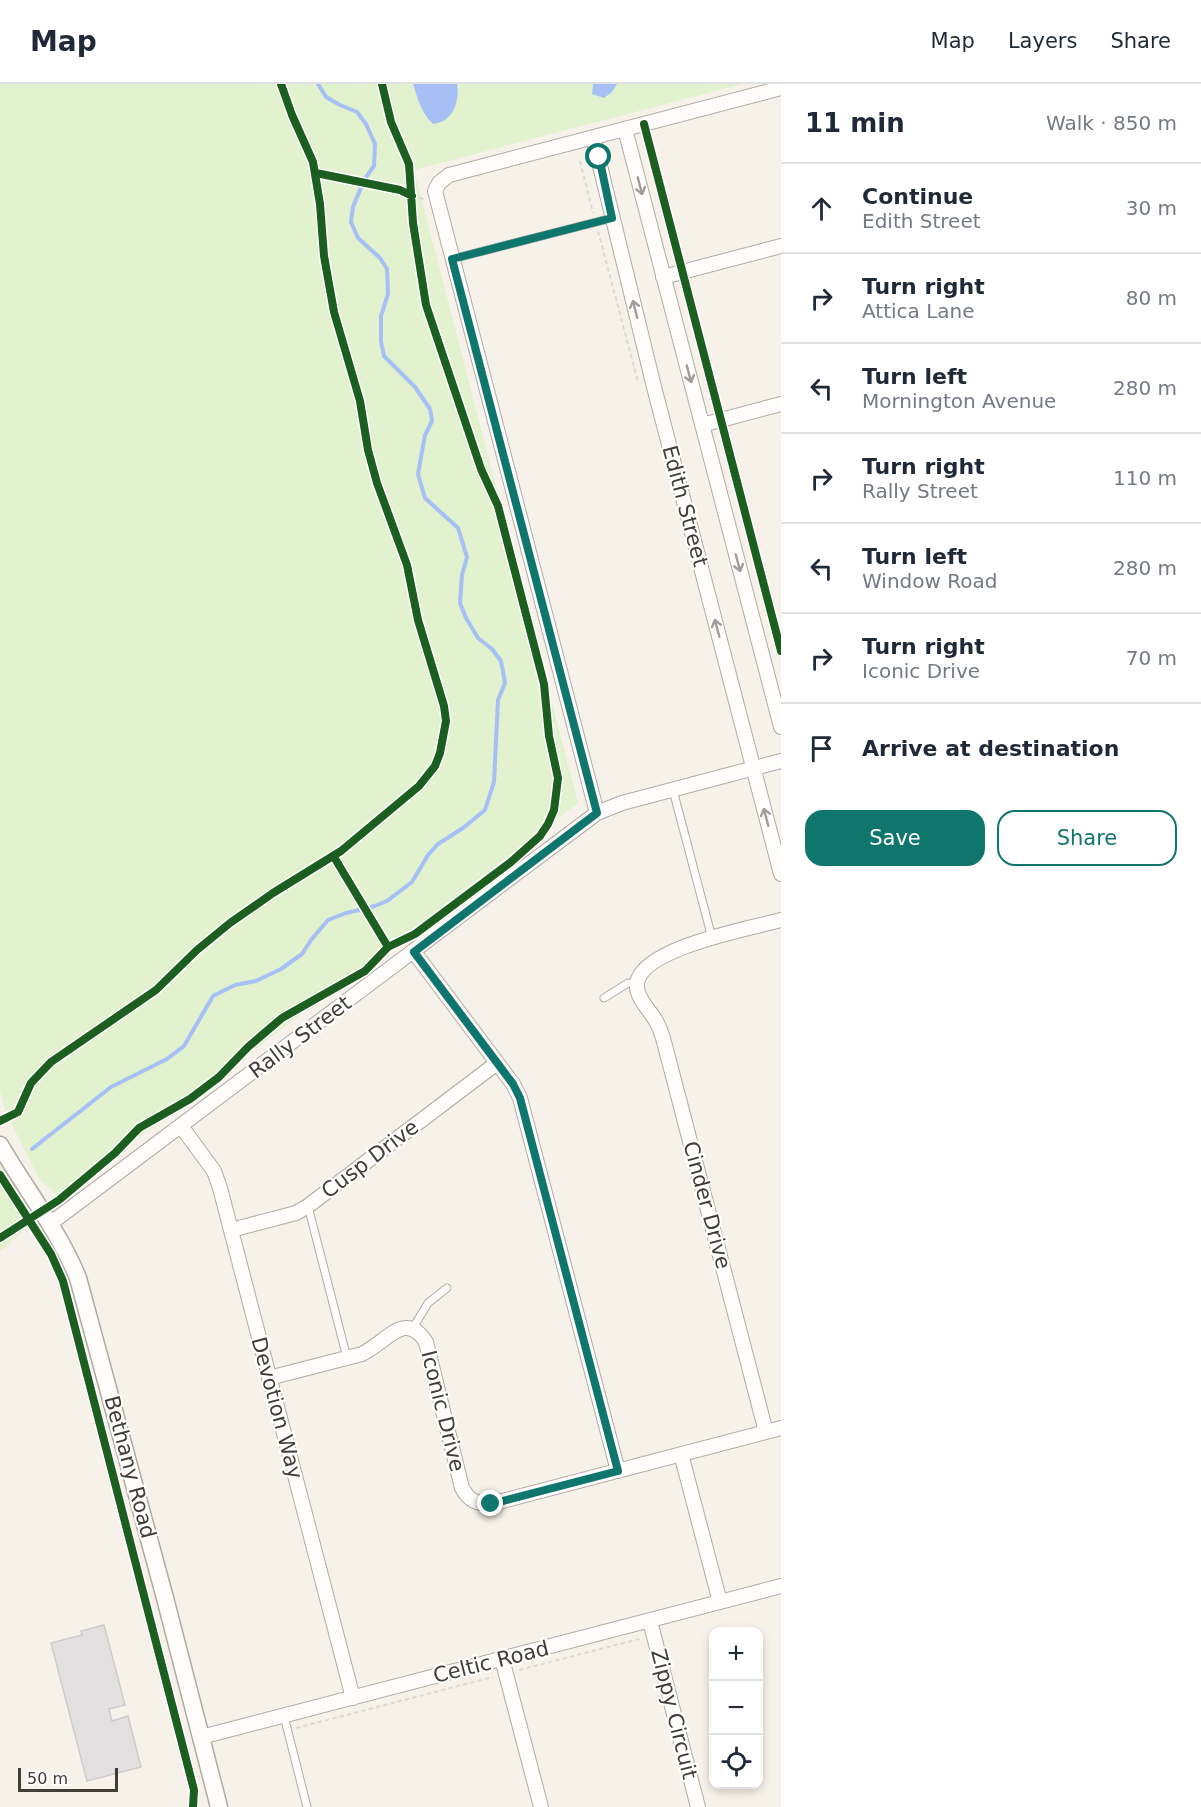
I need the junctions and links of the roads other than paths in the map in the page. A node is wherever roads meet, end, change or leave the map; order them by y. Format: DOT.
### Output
graph roads {
  1 [pos="772,88"];
  2 [pos="625,129"];
  3 [pos="593,138"];
  4 [pos="612,218"];
  5 [pos="781,246"];
  6 [pos="452,259"];
  7 [pos="663,277"];
  8 [pos="781,404"];
  9 [pos="702,425"];
  10 [pos="781,728"];
  11 [pos="781,762"];
  12 [pos="754,769"];
  13 [pos="673,790"];
  14 [pos="597,813"];
  15 [pos="781,874"];
  16 [pos="781,920"];
  17 [pos="712,938"];
  18 [pos="414,952"];
  19 [pos="637,983"];
  20 [pos="603,998"];
  21 [pos="497,1064"];
  22 [pos="181,1126"];
  23 [pos="0,1145"];
  24 [pos="308,1206"];
  25 [pos="51,1223"];
  26 [pos="231,1230"];
  27 [pos="447,1288"];
  28 [pos="413,1328"];
  29 [pos="347,1358"];
  30 [pos="269,1378"];
  31 [pos="781,1428"];
  32 [pos="766,1432"];
  33 [pos="681,1454"];
  34 [pos="618,1471"];
  35 [pos="781,1586"];
  36 [pos="720,1602"];
  37 [pos="650,1621"];
  38 [pos="502,1659"];
  39 [pos="353,1698"];
  40 [pos="284,1716"];
  41 [pos="201,1737"];
  42 [pos="219,1807"];
  43 [pos="307,1807"];
  44 [pos="541,1807"];
  45 [pos="698,1807"];
  1 -- 2 [label="street"];
  2 -- 3 [label="street"];
  2 -- 7 [label="street, Edith Street, one-way"];
  3 -- 4 [label="street, Edith Street"];
  3 -- 6 [label="street"];
  4 -- 6 [label="lane"];
  12 -- 4 [label="street, Edith Street, one-way"];
  5 -- 7 [label="street"];
  6 -- 14 [label="street"];
  7 -- 9 [label="street, Edith Street, one-way"];
  8 -- 9 [label="street"];
  9 -- 10 [label="street, Edith Street, one-way"];
  11 -- 12 [label="street, Rally Street"];
  12 -- 13 [label="street, Rally Street"];
  15 -- 12 [label="street, Edith Street, one-way"];
  13 -- 14 [label="street, Rally Street"];
  13 -- 17 [label="lane"];
  14 -- 18 [label="street, Rally Street"];
  16 -- 17 [label="street"];
  17 -- 19 [label="street"];
  18 -- 21 [label="street"];
  18 -- 22 [label="street, Rally Street"];
  19 -- 20 [label="lane"];
  19 -- 32 [label="street, Cinder Drive"];
  21 -- 24 [label="street, Cusp Drive"];
  21 -- 34 [label="street"];
  22 -- 25 [label="street, Rally Street"];
  22 -- 26 [label="street, Devotion Way"];
  23 -- 25 [label="street, Bethany Road"];
  24 -- 26 [label="street, Cusp Drive"];
  24 -- 29 [label="lane"];
  25 -- 41 [label="street, Bethany Road"];
  26 -- 30 [label="street, Devotion Way"];
  27 -- 28 [label="lane, Iconic Drive"];
  28 -- 29 [label="street, Iconic Drive"];
  28 -- 34 [label="street, Iconic Drive"];
  29 -- 30 [label="street, Iconic Drive"];
  30 -- 39 [label="street, Devotion Way"];
  31 -- 32 [label="street, Iconic Drive"];
  32 -- 33 [label="street, Iconic Drive"];
  33 -- 34 [label="street, Iconic Drive"];
  33 -- 36 [label="street"];
  35 -- 36 [label="street, Celtic Road"];
  36 -- 37 [label="street, Celtic Road"];
  37 -- 38 [label="street, Celtic Road"];
  37 -- 45 [label="street, Zippy Circuit"];
  38 -- 39 [label="street, Celtic Road"];
  38 -- 44 [label="street"];
  39 -- 40 [label="street, Celtic Road"];
  40 -- 41 [label="street, Celtic Road"];
  40 -- 43 [label="lane"];
  41 -- 42 [label="street, Bethany Road"];
}
